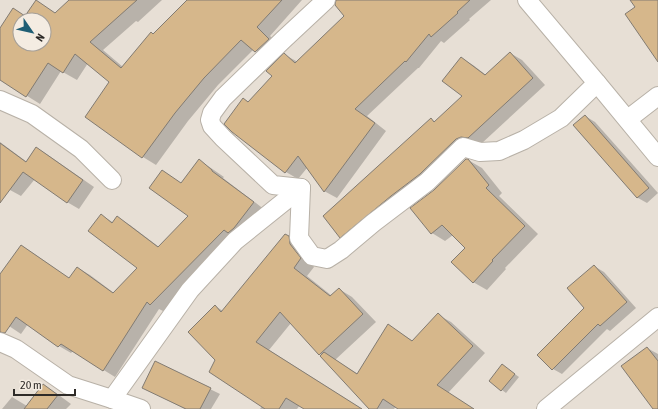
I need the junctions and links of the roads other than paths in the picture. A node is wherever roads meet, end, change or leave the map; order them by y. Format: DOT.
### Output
graph roads {
  1 [pos="326,0"];
  2 [pos="527,0"];
  3 [pos="597,83"];
  4 [pos="658,96"];
  5 [pos="0,100"];
  6 [pos="628,120"];
  7 [pos="658,157"];
  8 [pos="112,180"];
  9 [pos="300,188"];
  10 [pos="658,317"];
  11 [pos="0,342"];
  12 [pos="112,399"];
  13 [pos="141,409"];
  14 [pos="546,409"];
  1 -- 9 [label="street"];
  2 -- 3 [label="street"];
  3 -- 6 [label="street"];
  3 -- 9 [label="street"];
  4 -- 6 [label="street"];
  5 -- 8 [label="street"];
  6 -- 7 [label="street"];
  9 -- 12 [label="street"];
  10 -- 14 [label="street"];
  11 -- 12 [label="street"];
  12 -- 13 [label="street"];
}
